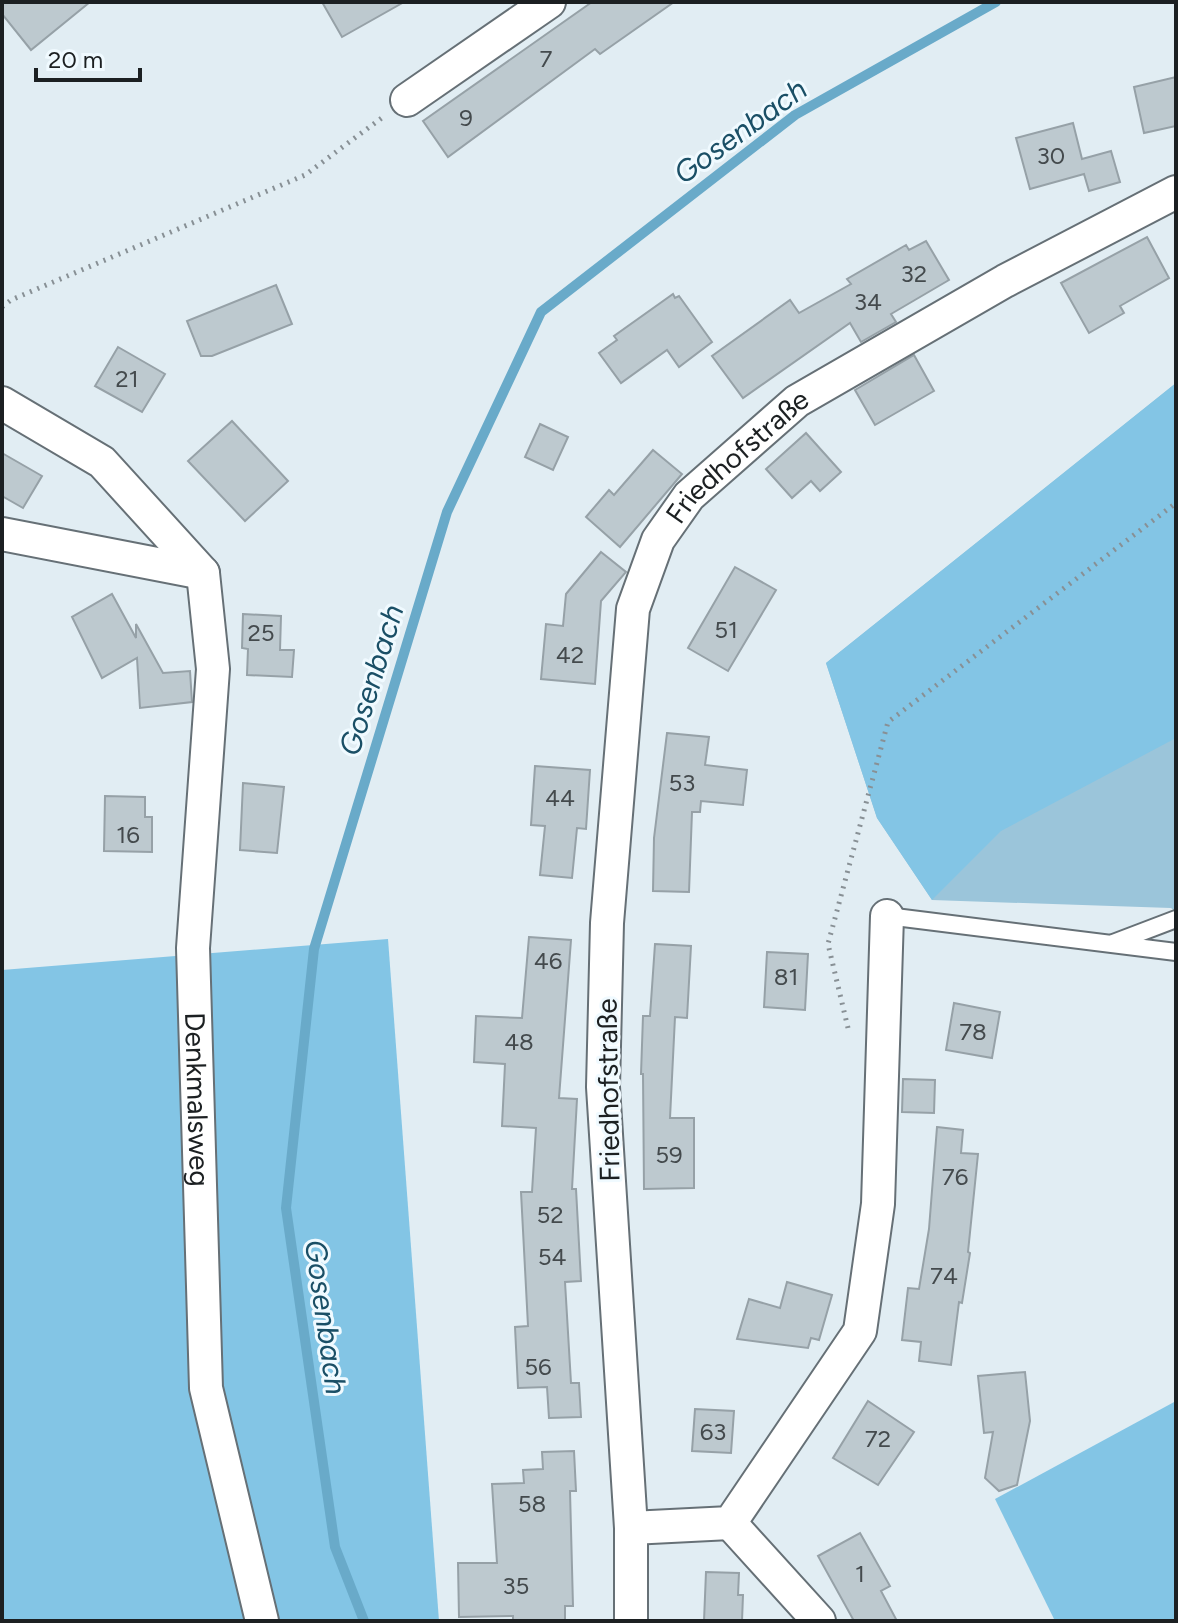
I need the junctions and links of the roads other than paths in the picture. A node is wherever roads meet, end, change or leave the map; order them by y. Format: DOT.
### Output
graph roads {
  1 [pos="549,2"];
  2 [pos="407,100"];
  3 [pos="1176,192"];
  4 [pos="2,403"];
  5 [pos="2,534"];
  6 [pos="203,573"];
  7 [pos="887,916"];
  8 [pos="1176,919"];
  9 [pos="1108,945"];
  10 [pos="1176,952"];
  11 [pos="730,1523"];
  12 [pos="631,1528"];
  13 [pos="262,1621"];
  14 [pos="631,1621"];
  15 [pos="819,1621"];
  1 -- 2 [label="street"];
  3 -- 12 [label="street, Friedhofstraße"];
  4 -- 6 [label="street"];
  5 -- 6 [label="street"];
  6 -- 13 [label="street, Denkmalsweg"];
  7 -- 9 [label="lane"];
  7 -- 11 [label="street"];
  8 -- 9 [label="lane"];
  9 -- 10 [label="lane"];
  11 -- 12 [label="street"];
  11 -- 15 [label="street"];
  12 -- 14 [label="street"];
}
